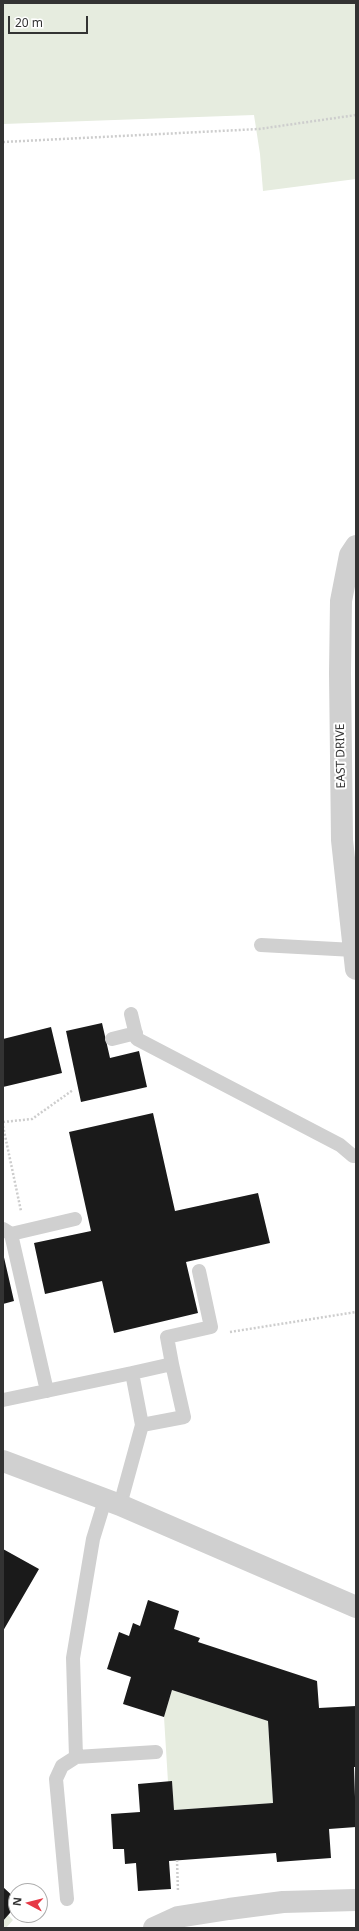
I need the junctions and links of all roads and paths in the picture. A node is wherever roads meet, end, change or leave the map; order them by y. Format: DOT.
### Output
graph roads {
  1 [pos="356,115"];
  2 [pos="3,142"];
  3 [pos="356,546"];
  4 [pos="349,840"];
  5 [pos="261,945"];
  6 [pos="355,959"];
  7 [pos="131,1014"];
  8 [pos="136,1032"];
  9 [pos="112,1038"];
  10 [pos="73,1090"];
  11 [pos="3,1122"];
  12 [pos="3,1126"];
  13 [pos="356,1156"];
  14 [pos="75,1219"];
  15 [pos="7,1231"];
  16 [pos="26,1231"];
  17 [pos="199,1271"];
  18 [pos="356,1312"];
  19 [pos="211,1327"];
  20 [pos="172,1364"];
  21 [pos="132,1373"];
  22 [pos="47,1391"];
  23 [pos="3,1400"];
  24 [pos="142,1425"];
  25 [pos="3,1461"];
  26 [pos="112,1503"];
  27 [pos="356,1607"];
  28 [pos="156,1752"];
  29 [pos="76,1757"];
  30 [pos="177,1860"];
  31 [pos="178,1891"];
  32 [pos="67,1899"];
  33 [pos="356,1900"];
  34 [pos="154,1928"];
  1 -- 2 [label="path"];
  3 -- 4 [label="street, EAST DRIVE"];
  4 -- 6 [label="street, EAST DRIVE"];
  5 -- 6 [label="lane"];
  7 -- 8 [label="lane"];
  8 -- 9 [label="lane"];
  8 -- 13 [label="lane"];
  10 -- 11 [label="path"];
  12 -- 16 [label="path"];
  14 -- 16 [label="lane"];
  15 -- 16 [label="lane"];
  15 -- 22 [label="lane"];
  17 -- 19 [label="lane"];
  18 -- 19 [label="path"];
  19 -- 20 [label="lane"];
  20 -- 21 [label="lane"];
  20 -- 24 [label="lane"];
  21 -- 22 [label="lane"];
  21 -- 24 [label="lane"];
  22 -- 23 [label="lane"];
  24 -- 26 [label="lane"];
  25 -- 26 [label="street"];
  26 -- 27 [label="street"];
  26 -- 29 [label="lane"];
  28 -- 29 [label="lane"];
  29 -- 32 [label="lane"];
  30 -- 31 [label="path"];
  33 -- 34 [label="street"];
}
